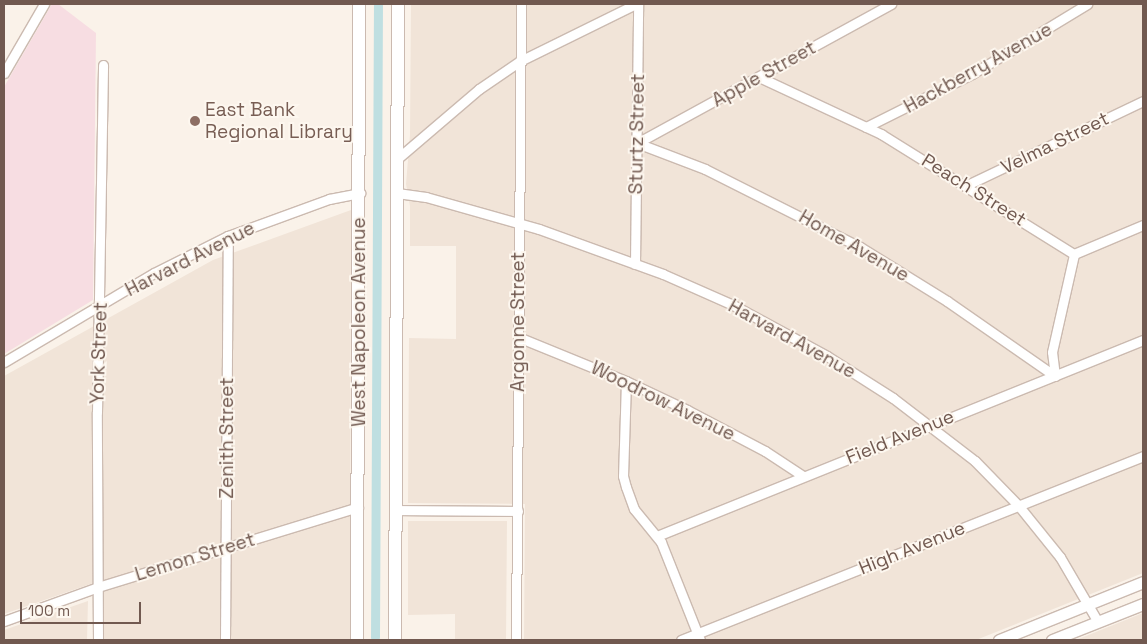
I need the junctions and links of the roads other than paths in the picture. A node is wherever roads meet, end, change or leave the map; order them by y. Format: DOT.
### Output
graph roads {
  1 [pos="359,4"];
  2 [pos="398,4"];
  3 [pos="520,4"];
  4 [pos="637,4"];
  5 [pos="891,4"];
  6 [pos="1087,4"];
  7 [pos="43,6"];
  8 [pos="520,62"];
  9 [pos="103,65"];
  10 [pos="4,73"];
  11 [pos="759,77"];
  12 [pos="1143,100"];
  13 [pos="866,128"];
  14 [pos="637,143"];
  15 [pos="397,159"];
  16 [pos="967,185"];
  17 [pos="360,193"];
  18 [pos="397,193"];
  19 [pos="519,223"];
  20 [pos="1143,225"];
  21 [pos="228,236"];
  22 [pos="1074,254"];
  23 [pos="635,264"];
  24 [pos="100,307"];
  25 [pos="518,336"];
  26 [pos="1143,340"];
  27 [pos="4,362"];
  28 [pos="1054,376"];
  29 [pos="626,381"];
  30 [pos="931,424"];
  31 [pos="1143,456"];
  32 [pos="803,476"];
  33 [pos="1018,505"];
  34 [pos="358,507"];
  35 [pos="395,510"];
  36 [pos="518,511"];
  37 [pos="657,536"];
  38 [pos="226,547"];
  39 [pos="1143,582"];
  40 [pos="98,587"];
  41 [pos="1088,604"];
  42 [pos="1143,604"];
  43 [pos="4,621"];
  44 [pos="1046,622"];
  45 [pos="1098,622"];
  46 [pos="699,637"];
  47 [pos="98,640"];
  48 [pos="225,640"];
  49 [pos="357,640"];
  50 [pos="394,640"];
  51 [pos="516,640"];
  52 [pos="681,640"];
  53 [pos="999,640"];
  54 [pos="1052,640"];
  1 -- 17 [label="main road, West Napoleon Avenue"];
  2 -- 15 [label="main road, West Napoleon Avenue"];
  3 -- 8 [label="street, Argonne Street"];
  4 -- 8 [label="street"];
  4 -- 14 [label="street, Sturtz Street"];
  5 -- 11 [label="street, Apple Street"];
  6 -- 13 [label="street, Hackberry Avenue"];
  7 -- 10 [label="street"];
  8 -- 15 [label="street"];
  8 -- 19 [label="street, Argonne Street"];
  9 -- 24 [label="street, York Street"];
  11 -- 13 [label="street, Peach Street"];
  11 -- 14 [label="street, Apple Street"];
  12 -- 16 [label="street, Velma Street"];
  13 -- 16 [label="street, Peach Street"];
  14 -- 23 [label="street, Sturtz Street"];
  14 -- 28 [label="street, Home Avenue"];
  15 -- 18 [label="main road, West Napoleon Avenue"];
  16 -- 22 [label="street, Peach Street"];
  17 -- 21 [label="street, Harvard Avenue"];
  17 -- 34 [label="main road, West Napoleon Avenue"];
  18 -- 19 [label="street, Harvard Avenue"];
  18 -- 35 [label="main road, West Napoleon Avenue"];
  19 -- 23 [label="street, Harvard Avenue"];
  19 -- 25 [label="street, Argonne Street"];
  20 -- 22 [label="street"];
  21 -- 24 [label="street, Harvard Avenue"];
  21 -- 38 [label="street, Zenith Street"];
  22 -- 28 [label="street"];
  23 -- 30 [label="street, Harvard Avenue"];
  24 -- 27 [label="street, Harvard Avenue"];
  24 -- 40 [label="street, York Street"];
  25 -- 29 [label="street, Woodrow Avenue"];
  25 -- 36 [label="street, Argonne Street"];
  26 -- 28 [label="street, Field Avenue"];
  28 -- 30 [label="street, Field Avenue"];
  29 -- 32 [label="street, Woodrow Avenue"];
  29 -- 37 [label="street"];
  30 -- 32 [label="street, Field Avenue"];
  30 -- 33 [label="street, Harvard Avenue"];
  31 -- 33 [label="street, High Avenue"];
  32 -- 37 [label="street, Field Avenue"];
  33 -- 41 [label="street, Harvard Avenue"];
  33 -- 46 [label="street, High Avenue"];
  34 -- 38 [label="street, Lemon Street"];
  34 -- 49 [label="main road, West Napoleon Avenue"];
  35 -- 36 [label="street"];
  35 -- 50 [label="main road, West Napoleon Avenue"];
  36 -- 51 [label="street, Argonne Street"];
  37 -- 46 [label="street"];
  38 -- 40 [label="street, Lemon Street"];
  38 -- 48 [label="street, Zenith Street"];
  39 -- 41 [label="street"];
  40 -- 43 [label="street, Lemon Street"];
  40 -- 47 [label="street, York Street"];
  41 -- 44 [label="street"];
  41 -- 45 [label="street, Harvard Avenue"];
  42 -- 45 [label="street"];
  44 -- 53 [label="street"];
  44 -- 54 [label="street"];
  45 -- 54 [label="street"];
  46 -- 52 [label="street, High Avenue"];
}
